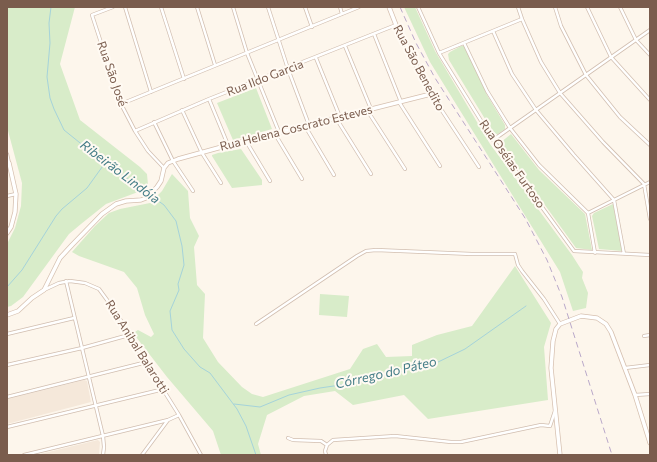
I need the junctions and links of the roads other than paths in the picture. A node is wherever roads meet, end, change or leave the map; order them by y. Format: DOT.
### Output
graph roads {
  1 [pos="113,7"];
  2 [pos="125,7"];
  3 [pos="161,7"];
  4 [pos="197,7"];
  5 [pos="233,7"];
  6 [pos="268,7"];
  7 [pos="305,7"];
  8 [pos="340,7"];
  9 [pos="359,7"];
  10 [pos="389,7"];
  11 [pos="418,7"];
  12 [pos="518,7"];
  13 [pos="555,7"];
  14 [pos="587,7"];
  15 [pos="620,7"];
  16 [pos="342,14"];
  17 [pos="522,19"];
  18 [pos="396,25"];
  19 [pos="312,27"];
  20 [pos="650,30"];
  21 [pos="493,31"];
  22 [pos="374,34"];
  23 [pos="278,40"];
  24 [pos="636,40"];
  25 [pos="464,43"];
  26 [pos="345,46"];
  27 [pos="247,53"];
  28 [pos="438,53"];
  29 [pos="650,55"];
  30 [pos="611,57"];
  31 [pos="316,58"];
  32 [pos="215,66"];
  33 [pos="288,69"];
  34 [pos="586,75"];
  35 [pos="184,79"];
  36 [pos="257,81"];
  37 [pos="152,92"];
  38 [pos="431,94"];
  39 [pos="560,94"];
  40 [pos="209,99"];
  41 [pos="650,100"];
  42 [pos="400,102"];
  43 [pos="121,104"];
  44 [pos="182,110"];
  45 [pos="369,110"];
  46 [pos="536,110"];
  47 [pos="338,118"];
  48 [pos="154,122"];
  49 [pos="309,125"];
  50 [pos="304,126"];
  51 [pos="510,128"];
  52 [pos="135,131"];
  53 [pos="277,134"];
  54 [pos="493,140"];
  55 [pos="246,141"];
  56 [pos="650,144"];
  57 [pos="229,145"];
  58 [pos="202,153"];
  59 [pos="7,154"];
  60 [pos="173,161"];
  61 [pos="8,164"];
  62 [pos="440,166"];
  63 [pos="164,168"];
  64 [pos="479,168"];
  65 [pos="406,169"];
  66 [pos="370,174"];
  67 [pos="334,175"];
  68 [pos="302,179"];
  69 [pos="270,181"];
  70 [pos="650,182"];
  71 [pos="221,183"];
  72 [pos="644,184"];
  73 [pos="193,191"];
  74 [pos="16,194"];
  75 [pos="7,196"];
  76 [pos="614,200"];
  77 [pos="588,213"];
  78 [pos="650,219"];
  79 [pos="9,228"];
  80 [pos="7,233"];
  81 [pos="595,253"];
  82 [pos="624,254"];
  83 [pos="650,255"];
  84 [pos="66,281"];
  85 [pos="44,290"];
  86 [pos="7,315"];
  87 [pos="74,318"];
  88 [pos="256,324"];
  89 [pos="560,324"];
  90 [pos="7,334"];
  91 [pos="129,335"];
  92 [pos="650,335"];
  93 [pos="644,336"];
  94 [pos="82,348"];
  95 [pos="147,362"];
  96 [pos="7,365"];
  97 [pos="650,365"];
  98 [pos="625,368"];
  99 [pos="88,377"];
  100 [pos="164,389"];
  101 [pos="650,394"];
  102 [pos="635,395"];
  103 [pos="7,397"];
  104 [pos="96,406"];
  105 [pos="555,410"];
  106 [pos="179,415"];
  107 [pos="168,420"];
  108 [pos="7,427"];
  109 [pos="103,436"];
  110 [pos="288,438"];
  111 [pos="650,443"];
  112 [pos="327,445"];
  113 [pos="24,455"];
  114 [pos="103,455"];
  115 [pos="142,455"];
  116 [pos="201,455"];
  117 [pos="326,455"];
  118 [pos="560,455"];
  1 -- 43 [label="street, Rua São José"];
  2 -- 37 [label="street"];
  3 -- 35 [label="street"];
  4 -- 32 [label="street"];
  5 -- 27 [label="street"];
  6 -- 23 [label="street"];
  7 -- 19 [label="street"];
  8 -- 16 [label="street"];
  9 -- 16 [label="street"];
  10 -- 18 [label="street, Rua São Benedito"];
  11 -- 28 [label="street, Rua Oséias Furtoso"];
  12 -- 17 [label="street"];
  13 -- 34 [label="street"];
  14 -- 30 [label="street"];
  15 -- 24 [label="street"];
  16 -- 19 [label="street"];
  17 -- 21 [label="street"];
  17 -- 39 [label="street"];
  18 -- 22 [label="street, Rua Ildo Garcia"];
  18 -- 38 [label="street, Rua São Benedito"];
  19 -- 23 [label="street"];
  20 -- 24 [label="street"];
  21 -- 25 [label="street"];
  21 -- 46 [label="street"];
  22 -- 26 [label="street, Rua Ildo Garcia"];
  22 -- 42 [label="street"];
  23 -- 27 [label="street"];
  23 -- 33 [label="street"];
  24 -- 29 [label="street"];
  24 -- 30 [label="street"];
  25 -- 28 [label="street"];
  25 -- 51 [label="street"];
  26 -- 31 [label="street, Rua Ildo Garcia"];
  26 -- 45 [label="street"];
  27 -- 32 [label="street"];
  27 -- 36 [label="street"];
  28 -- 54 [label="street, Rua Oséias Furtoso"];
  30 -- 34 [label="street"];
  30 -- 41 [label="street"];
  31 -- 33 [label="street, Rua Ildo Garcia"];
  31 -- 47 [label="street"];
  32 -- 35 [label="street"];
  33 -- 36 [label="street, Rua Ildo Garcia"];
  33 -- 49 [label="street"];
  34 -- 39 [label="street"];
  34 -- 56 [label="street"];
  35 -- 37 [label="street"];
  36 -- 40 [label="street, Rua Ildo Garcia"];
  36 -- 53 [label="street"];
  37 -- 43 [label="street"];
  38 -- 42 [label="street, Rua Helena Coscrato Esteves"];
  38 -- 64 [label="street, Rua São Benedito"];
  39 -- 46 [label="street"];
  39 -- 72 [label="street"];
  40 -- 44 [label="street, Rua Ildo Garcia"];
  40 -- 57 [label="street"];
  42 -- 45 [label="street, Rua Helena Coscrato Esteves"];
  42 -- 62 [label="street"];
  43 -- 52 [label="street, Rua São José"];
  44 -- 48 [label="street, Rua Ildo Garcia"];
  44 -- 58 [label="street"];
  45 -- 47 [label="street, Rua Helena Coscrato Esteves"];
  45 -- 65 [label="street"];
  46 -- 51 [label="street"];
  46 -- 76 [label="street"];
  47 -- 49 [label="street, Rua Helena Coscrato Esteves"];
  47 -- 66 [label="street"];
  48 -- 52 [label="street, Rua Ildo Garcia"];
  48 -- 60 [label="street"];
  49 -- 50 [label="street, Rua Helena Coscrato Esteves"];
  50 -- 53 [label="street, Rua Helena Coscrato Esteves"];
  50 -- 67 [label="street"];
  51 -- 54 [label="street"];
  51 -- 77 [label="street"];
  52 -- 63 [label="street, Rua São José"];
  53 -- 55 [label="street, Rua Helena Coscrato Esteves"];
  53 -- 68 [label="street"];
  54 -- 81 [label="street, Rua Oséias Furtoso"];
  55 -- 57 [label="street, Rua Helena Coscrato Esteves"];
  55 -- 69 [label="street"];
  57 -- 58 [label="street, Rua Helena Coscrato Esteves"];
  58 -- 60 [label="street, Rua Helena Coscrato Esteves"];
  58 -- 71 [label="street"];
  59 -- 61 [label="street"];
  60 -- 63 [label="street, Rua Helena Coscrato Esteves"];
  60 -- 73 [label="street"];
  61 -- 74 [label="street"];
  63 -- 85 [label="street"];
  70 -- 72 [label="street"];
  72 -- 76 [label="street"];
  72 -- 78 [label="street"];
  74 -- 75 [label="street"];
  74 -- 79 [label="street"];
  76 -- 77 [label="street"];
  76 -- 82 [label="street"];
  77 -- 81 [label="street"];
  79 -- 80 [label="street"];
  81 -- 82 [label="street, Rua Oséias Furtoso"];
  82 -- 83 [label="street, Rua Oséias Furtoso"];
  84 -- 85 [label="street, Rua Anibal Balarotti"];
  84 -- 87 [label="street"];
  84 -- 91 [label="street, Rua Anibal Balarotti"];
  85 -- 86 [label="street, Rua Anibal Balarotti"];
  87 -- 90 [label="street"];
  87 -- 94 [label="street"];
  88 -- 89 [label="street"];
  89 -- 98 [label="street"];
  89 -- 105 [label="street"];
  91 -- 94 [label="street"];
  91 -- 95 [label="street, Rua Anibal Balarotti"];
  92 -- 93 [label="street"];
  94 -- 96 [label="street"];
  94 -- 99 [label="street"];
  95 -- 99 [label="street"];
  95 -- 100 [label="street, Rua Anibal Balarotti"];
  97 -- 98 [label="street"];
  98 -- 102 [label="street"];
  99 -- 103 [label="street"];
  99 -- 104 [label="street"];
  100 -- 104 [label="street"];
  100 -- 106 [label="street, Rua Anibal Balarotti"];
  101 -- 102 [label="street"];
  102 -- 111 [label="street"];
  104 -- 108 [label="street"];
  104 -- 109 [label="street"];
  105 -- 112 [label="street"];
  105 -- 118 [label="street"];
  106 -- 107 [label="street"];
  106 -- 116 [label="street, Rua Anibal Balarotti"];
  107 -- 109 [label="street"];
  107 -- 115 [label="street"];
  109 -- 113 [label="street"];
  109 -- 114 [label="street"];
  110 -- 112 [label="street"];
  112 -- 117 [label="street"];
}
